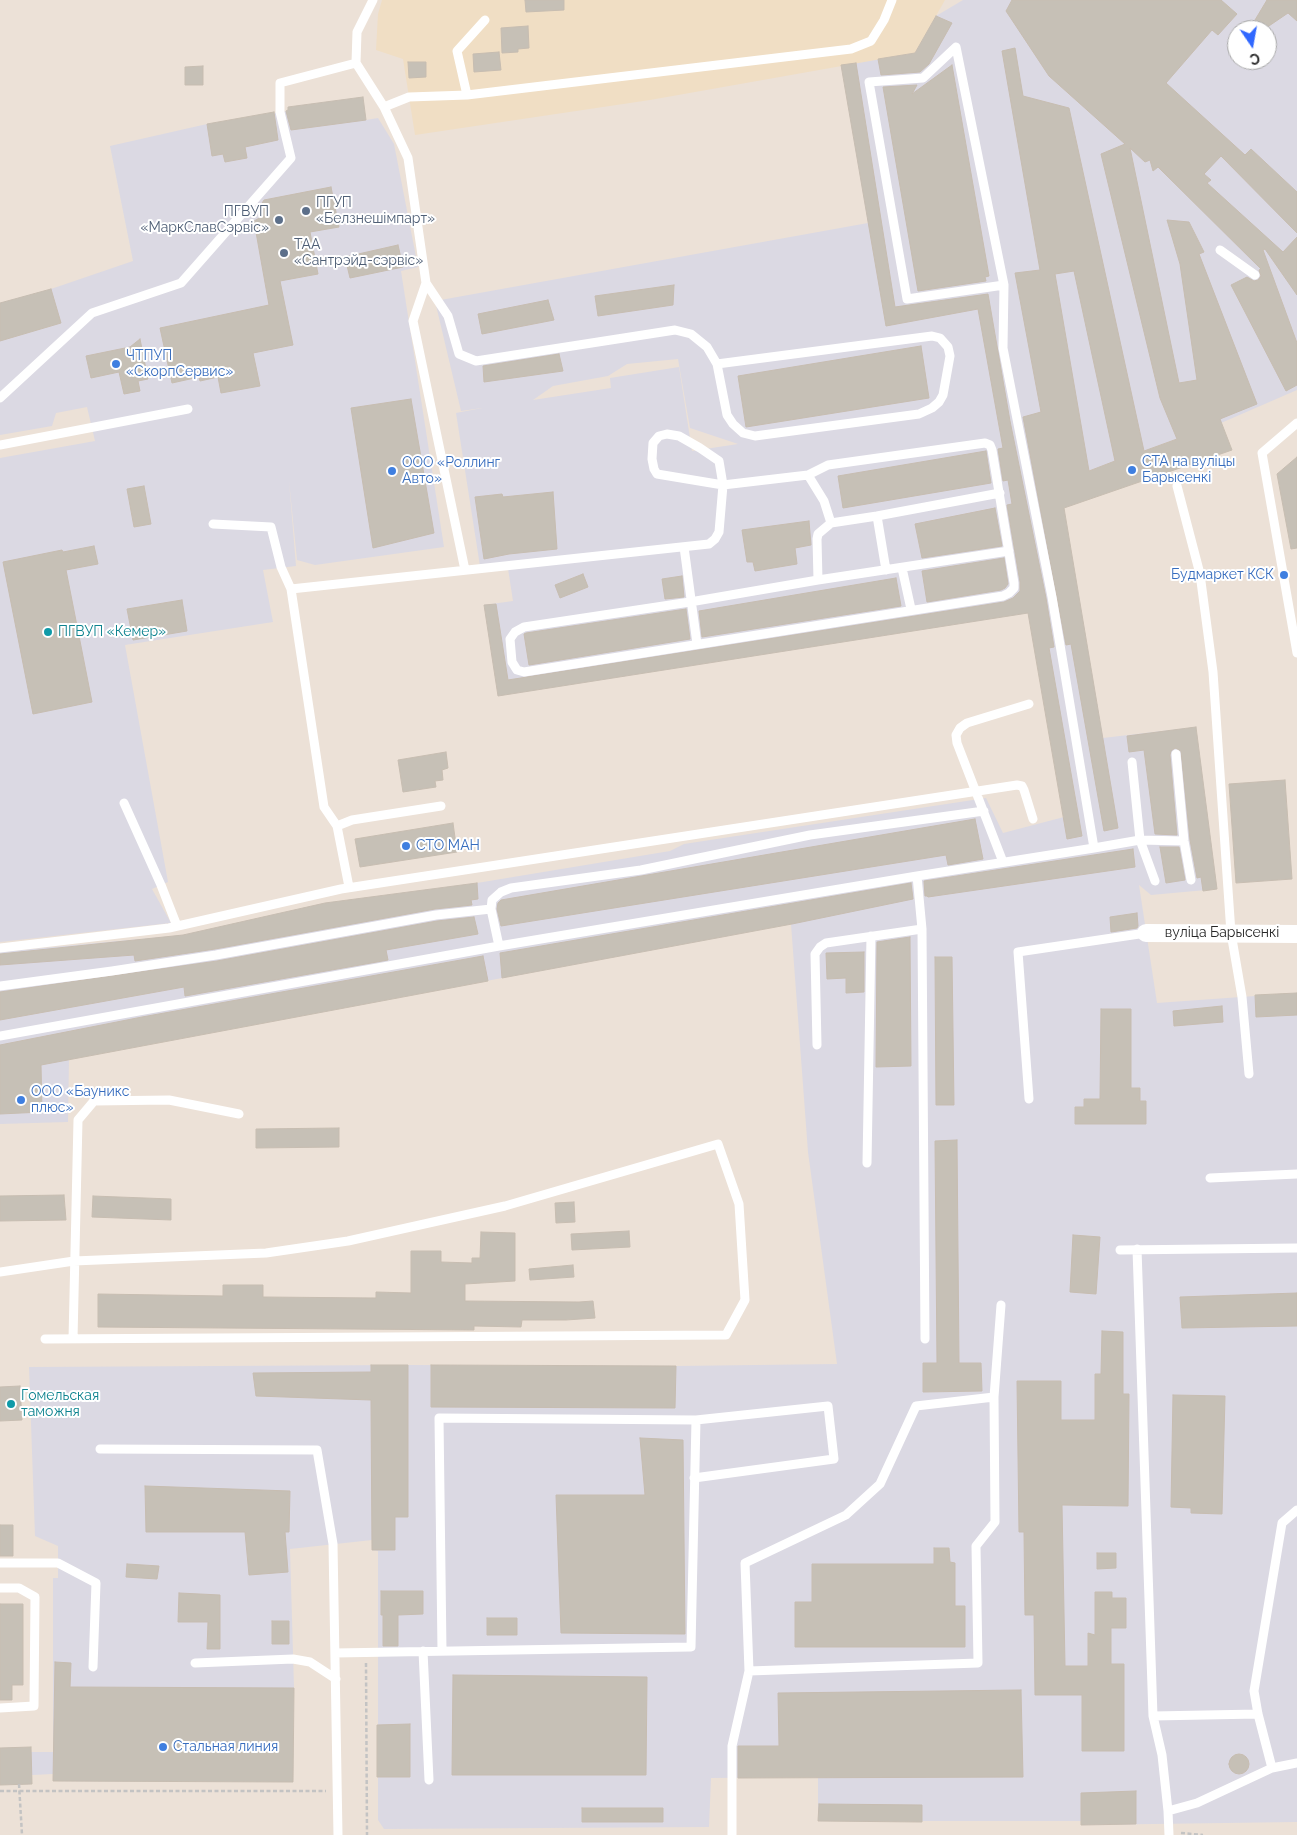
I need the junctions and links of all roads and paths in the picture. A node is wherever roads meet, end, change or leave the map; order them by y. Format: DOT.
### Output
graph roads {
  1 [pos="373,0"];
  2 [pos="892,0"];
  3 [pos="485,20"];
  4 [pos="356,63"];
  5 [pos="467,95"];
  6 [pos="384,106"];
  7 [pos="1220,250"];
  8 [pos="1255,275"];
  9 [pos="426,283"];
  10 [pos="1004,285"];
  11 [pos="718,364"];
  12 [pos="0,398"];
  13 [pos="188,409"];
  14 [pos="1297,423"];
  15 [pos="0,445"];
  16 [pos="808,475"];
  17 [pos="724,485"];
  18 [pos="1177,486"];
  19 [pos="1000,493"];
  20 [pos="877,516"];
  21 [pos="831,523"];
  22 [pos="213,524"];
  23 [pos="684,547"];
  24 [pos="1009,551"];
  25 [pos="902,568"];
  26 [pos="465,570"];
  27 [pos="886,570"];
  28 [pos="818,580"];
  29 [pos="290,589"];
  30 [pos="690,602"];
  31 [pos="911,609"];
  32 [pos="697,644"];
  33 [pos="1297,653"];
  34 [pos="1028,704"];
  35 [pos="1176,754"];
  36 [pos="1132,762"];
  37 [pos="977,792"];
  38 [pos="124,803"];
  39 [pos="441,806"];
  40 [pos="984,811"];
  41 [pos="1033,819"];
  42 [pos="337,826"];
  43 [pos="1140,840"];
  44 [pos="1184,841"];
  45 [pos="1094,848"];
  46 [pos="1003,862"];
  47 [pos="917,876"];
  48 [pos="1191,880"];
  49 [pos="1155,881"];
  50 [pos="349,887"];
  51 [pos="491,909"];
  52 [pos="177,926"];
  53 [pos="922,929"];
  54 [pos="1146,933"];
  55 [pos="1231,933"];
  56 [pos="1297,934"];
  57 [pos="870,936"];
  58 [pos="499,946"];
  59 [pos="0,948"];
  60 [pos="0,986"];
  61 [pos="0,1036"];
  62 [pos="817,1045"];
  63 [pos="1249,1074"];
  64 [pos="1029,1099"];
  65 [pos="239,1114"];
  66 [pos="867,1163"];
  67 [pos="1297,1174"];
  68 [pos="1210,1178"];
  69 [pos="1297,1248"];
  70 [pos="1137,1249"];
  71 [pos="1120,1250"];
  72 [pos="74,1261"];
  73 [pos="0,1272"];
  74 [pos="1001,1305"];
  75 [pos="45,1339"];
  76 [pos="74,1339"];
  77 [pos="925,1339"];
  78 [pos="994,1398"];
  79 [pos="696,1420"];
  80 [pos="100,1448"];
  81 [pos="694,1478"];
  82 [pos="1297,1510"];
  83 [pos="0,1563"];
  84 [pos="0,1588"];
  85 [pos="423,1651"];
  86 [pos="442,1651"];
  87 [pos="366,1652"];
  88 [pos="335,1653"];
  89 [pos="195,1663"];
  90 [pos="93,1667"];
  91 [pos="749,1671"];
  92 [pos="336,1679"];
  93 [pos="0,1708"];
  94 [pos="1258,1714"];
  95 [pos="1153,1716"];
  96 [pos="1297,1763"];
  97 [pos="1272,1768"];
  98 [pos="429,1780"];
  99 [pos="19,1784"];
  100 [pos="0,1791"];
  101 [pos="20,1791"];
  102 [pos="337,1791"];
  103 [pos="1168,1812"];
  104 [pos="1169,1834"];
  105 [pos="22,1835"];
  106 [pos="338,1835"];
  107 [pos="367,1835"];
  108 [pos="732,1835"];
  109 [pos="1203,1835"];
  1 -- 4 [label="lane"];
  2 -- 5 [label="lane"];
  3 -- 5 [label="lane"];
  4 -- 6 [label="lane"];
  4 -- 12 [label="lane"];
  5 -- 6 [label="lane"];
  6 -- 9 [label="lane"];
  7 -- 8 [label="lane"];
  9 -- 11 [label="lane"];
  9 -- 26 [label="lane"];
  10 -- 10 [label="lane"];
  10 -- 45 [label="lane"];
  11 -- 11 [label="lane"];
  13 -- 15 [label="lane"];
  14 -- 33 [label="lane"];
  16 -- 17 [label="lane"];
  16 -- 19 [label="lane"];
  16 -- 21 [label="lane"];
  17 -- 17 [label="lane"];
  17 -- 23 [label="lane"];
  18 -- 55 [label="lane"];
  19 -- 20 [label="lane"];
  19 -- 24 [label="lane"];
  20 -- 21 [label="lane"];
  20 -- 27 [label="lane"];
  21 -- 28 [label="lane"];
  22 -- 29 [label="lane"];
  23 -- 26 [label="lane"];
  23 -- 30 [label="lane"];
  24 -- 25 [label="lane"];
  24 -- 31 [label="lane"];
  25 -- 27 [label="lane"];
  25 -- 31 [label="lane"];
  26 -- 29 [label="lane"];
  27 -- 28 [label="lane"];
  28 -- 30 [label="lane"];
  29 -- 42 [label="lane"];
  30 -- 32 [label="lane"];
  30 -- 32 [label="lane"];
  31 -- 32 [label="lane"];
  34 -- 37 [label="lane"];
  35 -- 44 [label="lane"];
  36 -- 43 [label="lane"];
  37 -- 40 [label="lane"];
  37 -- 41 [label="lane"];
  37 -- 50 [label="lane"];
  38 -- 52 [label="lane"];
  39 -- 42 [label="lane"];
  40 -- 46 [label="lane"];
  40 -- 51 [label="lane"];
  42 -- 50 [label="lane"];
  43 -- 44 [label="lane"];
  43 -- 45 [label="lane"];
  43 -- 49 [label="lane"];
  44 -- 48 [label="lane"];
  45 -- 46 [label="lane"];
  46 -- 47 [label="lane"];
  47 -- 53 [label="lane"];
  47 -- 58 [label="lane"];
  50 -- 52 [label="lane"];
  51 -- 58 [label="lane"];
  51 -- 60 [label="lane"];
  52 -- 59 [label="lane"];
  53 -- 57 [label="lane"];
  53 -- 77 [label="lane"];
  54 -- 55 [label="street, вуліца Барысенкі"];
  54 -- 64 [label="lane"];
  55 -- 56 [label="street, вуліца Барысенкі"];
  55 -- 63 [label="lane"];
  57 -- 62 [label="lane"];
  57 -- 66 [label="lane"];
  58 -- 61 [label="lane"];
  65 -- 72 [label="lane"];
  67 -- 68 [label="lane"];
  69 -- 70 [label="lane"];
  70 -- 71 [label="lane"];
  70 -- 95 [label="lane"];
  72 -- 73 [label="lane"];
  72 -- 76 [label="lane"];
  72 -- 76 [label="lane"];
  74 -- 78 [label="lane"];
  75 -- 76 [label="lane"];
  78 -- 91 [label="lane"];
  78 -- 91 [label="lane"];
  79 -- 81 [label="lane"];
  79 -- 81 [label="lane"];
  79 -- 86 [label="lane"];
  80 -- 88 [label="lane"];
  81 -- 86 [label="lane"];
  82 -- 94 [label="lane"];
  83 -- 90 [label="lane"];
  84 -- 93 [label="lane"];
  85 -- 86 [label="lane"];
  85 -- 87 [label="lane"];
  85 -- 98 [label="lane"];
  87 -- 88 [label="lane"];
  87 -- 107 [label="path"];
  88 -- 92 [label="lane"];
  89 -- 92 [label="lane"];
  91 -- 108 [label="lane"];
  92 -- 102 [label="lane"];
  94 -- 95 [label="lane"];
  94 -- 97 [label="lane"];
  95 -- 103 [label="lane"];
  96 -- 97 [label="lane"];
  97 -- 103 [label="lane"];
  99 -- 101 [label="path"];
  100 -- 101 [label="path"];
  101 -- 102 [label="path"];
  101 -- 105 [label="path"];
  102 -- 106 [label="lane"];
  103 -- 104 [label="lane"];
  104 -- 109 [label="path"];
}
